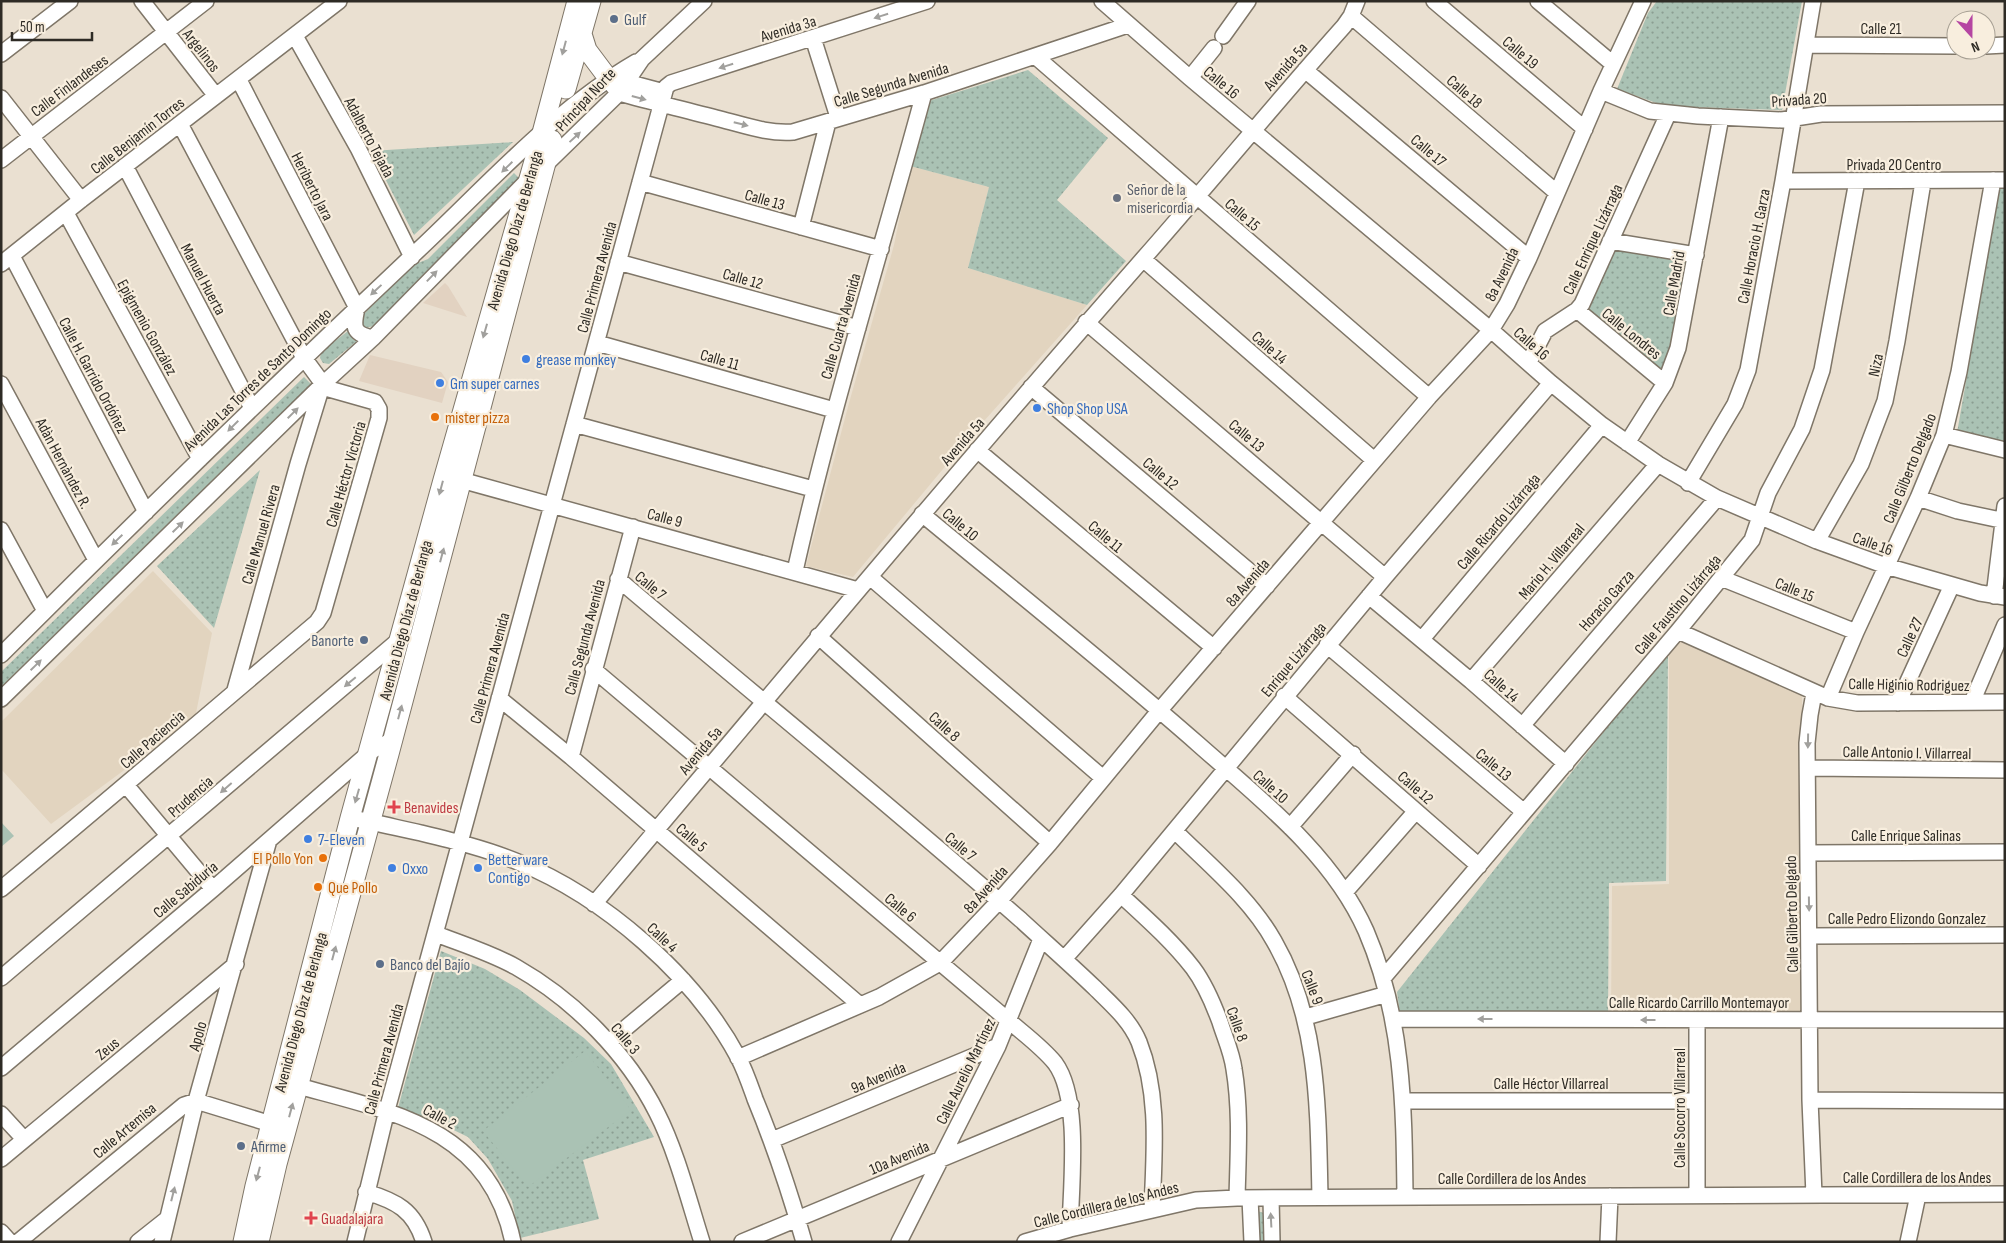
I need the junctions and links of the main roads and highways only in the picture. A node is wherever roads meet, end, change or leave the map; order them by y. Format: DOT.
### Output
graph roads {
  1 [pos="577,1"];
  2 [pos="591,1"];
  3 [pos="582,34"];
  4 [pos="618,84"];
  5 [pos="243,1242"];
  6 [pos="259,1242"];
  1 -- 5 [label="main road, Avenida Diego Díaz de Berlanga, one-way"];
  2 -- 3 [label="main road, Avenida Diego Díaz de Berlanga"];
  3 -- 4 [label="main road"];
  6 -- 3 [label="main road, Avenida Diego Díaz de Berlanga, one-way"];
}
